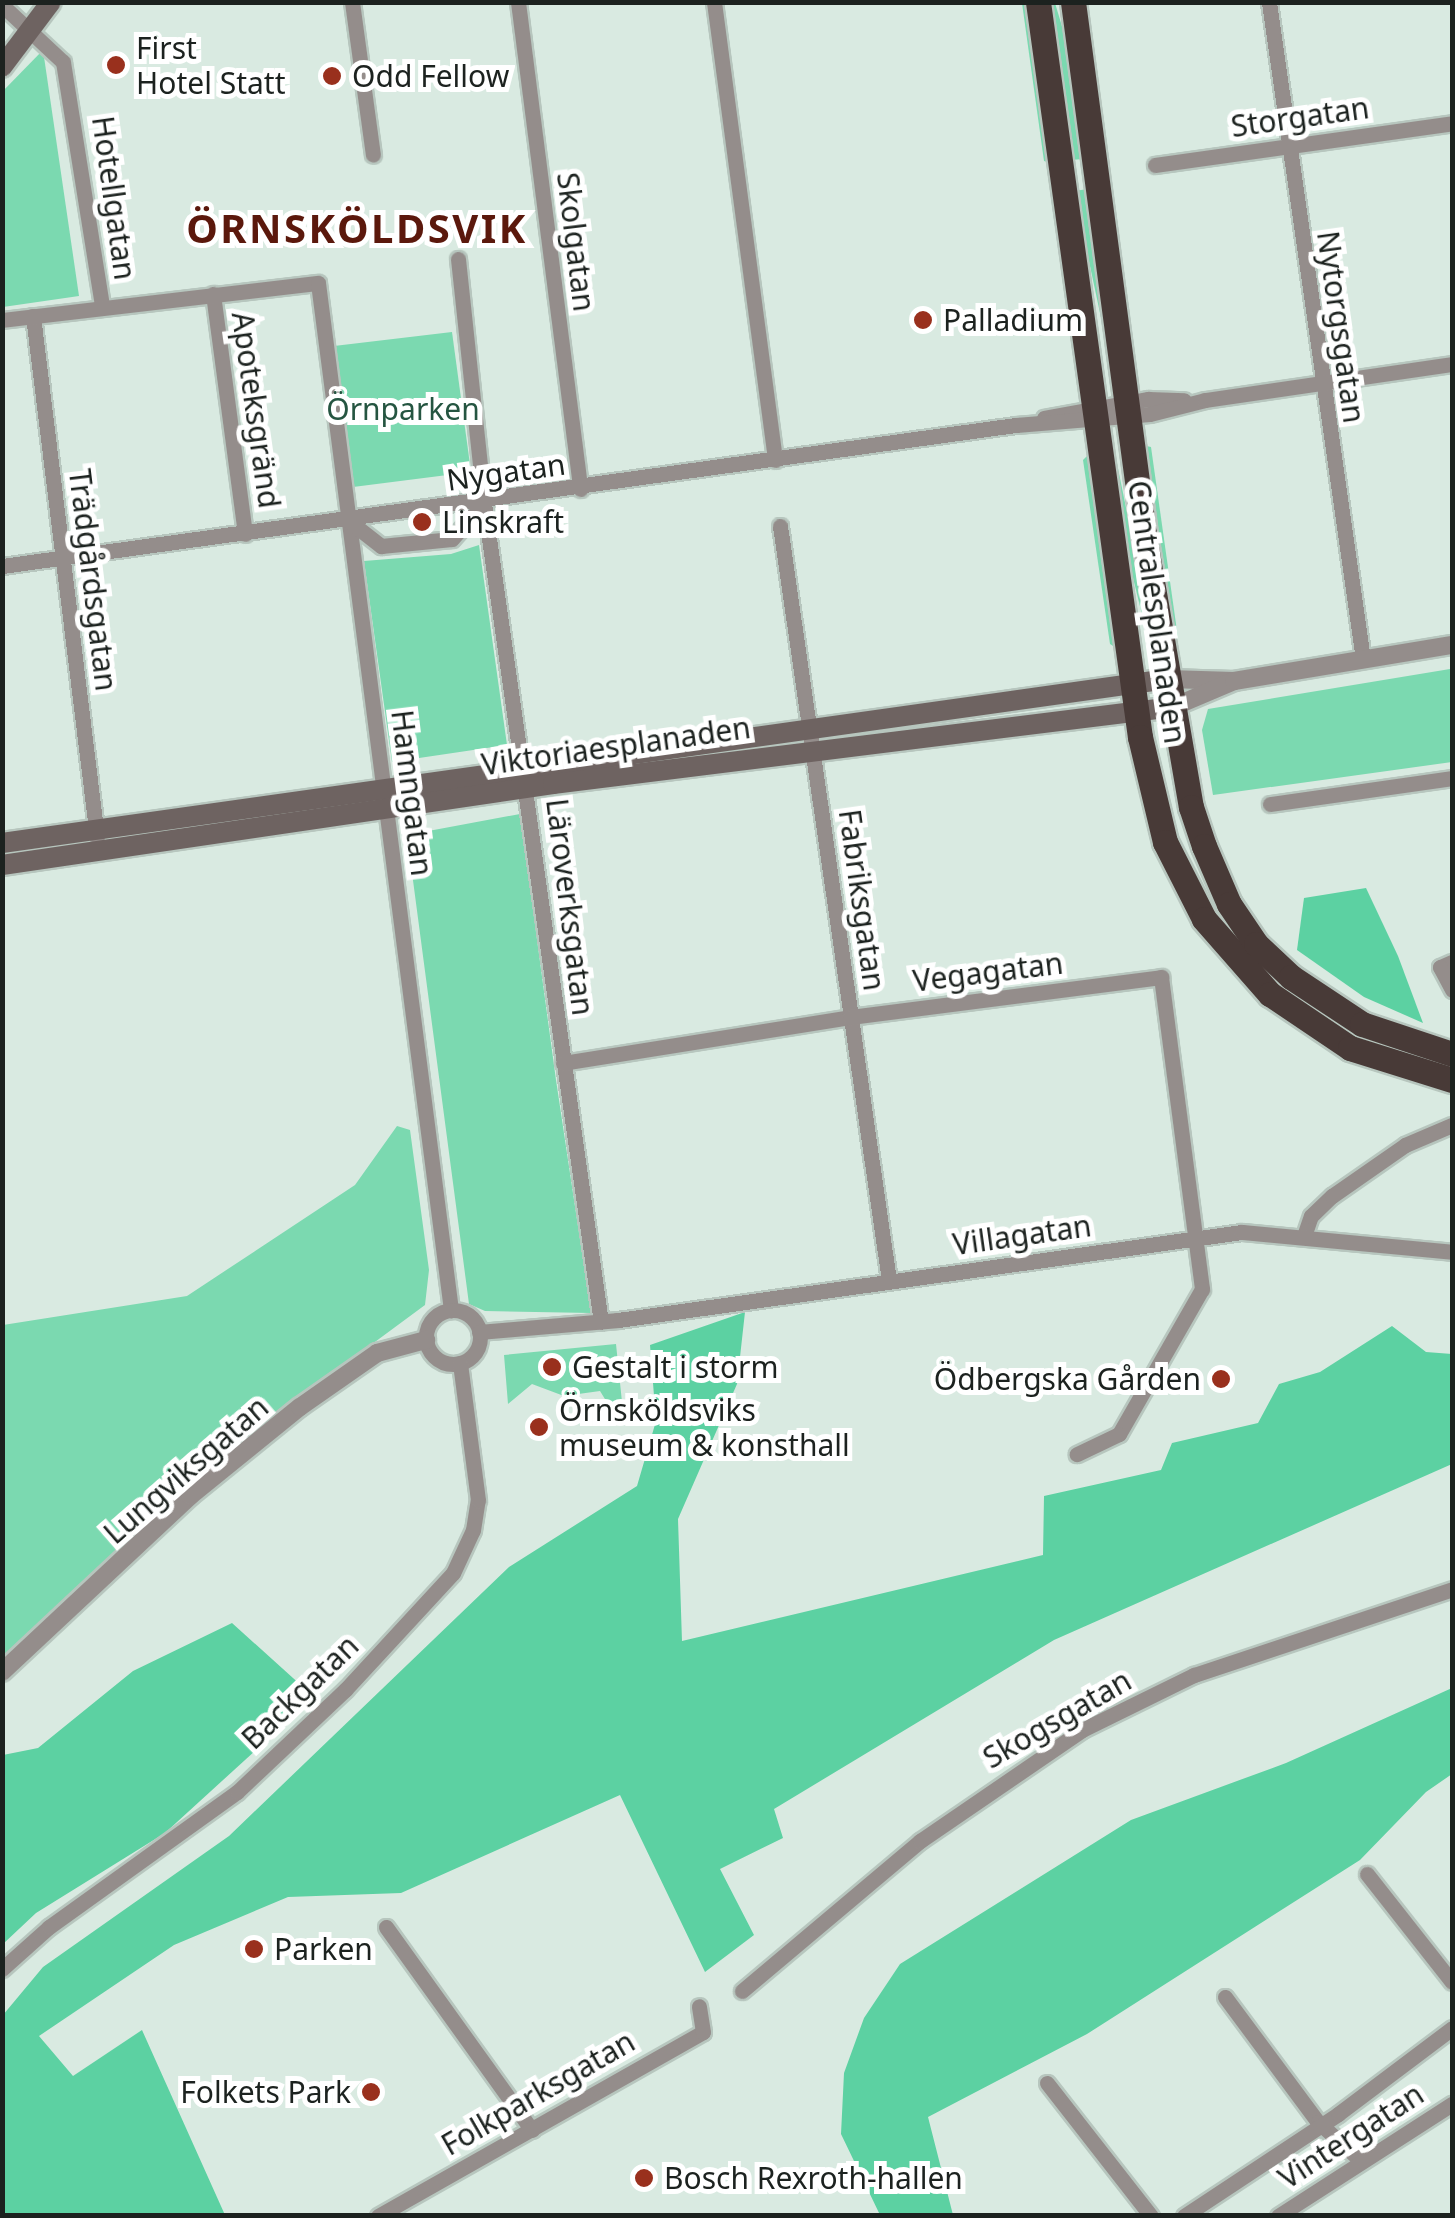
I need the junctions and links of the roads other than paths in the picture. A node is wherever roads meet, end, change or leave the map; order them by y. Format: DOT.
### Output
graph roads {
  1 [pos="50,2"];
  2 [pos="352,2"];
  3 [pos="518,2"];
  4 [pos="714,2"];
  5 [pos="1038,2"];
  6 [pos="1072,2"];
  7 [pos="1269,2"];
  8 [pos="2,5"];
  9 [pos="33,27"];
  10 [pos="2,67"];
  11 [pos="1452,123"];
  12 [pos="1289,147"];
  13 [pos="373,155"];
  14 [pos="1155,164"];
  15 [pos="458,259"];
  16 [pos="213,294"];
  17 [pos="102,306"];
  18 [pos="33,316"];
  19 [pos="2,320"];
  20 [pos="1452,364"];
  21 [pos="1320,384"];
  22 [pos="1126,410"];
  23 [pos="1095,414"];
  24 [pos="775,460"];
  25 [pos="580,489"];
  26 [pos="484,503"];
  27 [pos="350,521"];
  28 [pos="780,526"];
  29 [pos="245,534"];
  30 [pos="61,558"];
  31 [pos="2,566"];
  32 [pos="1452,646"];
  33 [pos="1364,658"];
  34 [pos="1168,679"];
  35 [pos="1234,680"];
  36 [pos="1133,682"];
  37 [pos="1173,707"];
  38 [pos="1136,710"];
  39 [pos="812,739"];
  40 [pos="525,777"];
  41 [pos="1452,778"];
  42 [pos="383,789"];
  43 [pos="1270,804"];
  44 [pos="387,812"];
  45 [pos="96,828"];
  46 [pos="2,843"];
  47 [pos="100,851"];
  48 [pos="2,865"];
  49 [pos="1452,962"];
  50 [pos="1452,990"];
  51 [pos="850,1017"];
  52 [pos="1452,1054"];
  53 [pos="562,1063"];
  54 [pos="1452,1080"];
  55 [pos="1452,1124"];
  56 [pos="1305,1233"];
  57 [pos="1196,1238"];
  58 [pos="1452,1252"];
  59 [pos="888,1281"];
  60 [pos="451,1310"];
  61 [pos="600,1322"];
  62 [pos="480,1332"];
  63 [pos="426,1340"];
  64 [pos="460,1363"];
  65 [pos="1077,1454"];
  66 [pos="1452,1589"];
  67 [pos="2,1672"];
  68 [pos="1367,1874"];
  69 [pos="386,1927"];
  70 [pos="2,1968"];
  71 [pos="1452,1982"];
  72 [pos="742,1992"];
  73 [pos="1225,1997"];
  74 [pos="698,2006"];
  75 [pos="1452,2028"];
  76 [pos="1047,2084"];
  77 [pos="1452,2104"];
  78 [pos="1318,2122"];
  79 [pos="532,2130"];
  80 [pos="1360,2160"];
  81 [pos="378,2216"];
  82 [pos="1151,2216"];
  83 [pos="1184,2216"];
  84 [pos="1278,2216"];
  1 -- 9 [label="main road"];
  2 -- 13 [label="street"];
  3 -- 25 [label="street, Skolgatan"];
  4 -- 24 [label="street"];
  5 -- 23 [label="highway, Centralesplanaden"];
  6 -- 22 [label="highway, Centralesplanaden"];
  7 -- 12 [label="street, Nytorgsgatan"];
  8 -- 9 [label="street, Hotellgatan"];
  9 -- 10 [label="main road"];
  9 -- 17 [label="street, Hotellgatan"];
  11 -- 12 [label="street, Storgatan"];
  12 -- 14 [label="street, Storgatan"];
  12 -- 21 [label="street, Nytorgsgatan"];
  15 -- 26 [label="street, Läroverksgatan"];
  16 -- 17 [label="street"];
  16 -- 27 [label="street, Hamngatan"];
  16 -- 29 [label="street, Apoteksgränd"];
  17 -- 18 [label="street"];
  18 -- 19 [label="street"];
  18 -- 30 [label="street, Trädgårdsgatan"];
  20 -- 21 [label="street, Nygatan"];
  21 -- 22 [label="street, Nygatan"];
  21 -- 33 [label="street, Nytorgsgatan"];
  22 -- 23 [label="street, Nygatan"];
  22 -- 34 [label="highway, Centralesplanaden"];
  23 -- 24 [label="street, Nygatan"];
  23 -- 36 [label="highway, Centralesplanaden"];
  24 -- 25 [label="street, Nygatan"];
  25 -- 26 [label="street, Nygatan"];
  26 -- 27 [label="street, Nygatan"];
  26 -- 27 [label="street"];
  26 -- 40 [label="street, Läroverksgatan"];
  27 -- 29 [label="street, Nygatan"];
  27 -- 42 [label="street, Hamngatan"];
  28 -- 39 [label="street, Fabriksgatan"];
  29 -- 30 [label="street, Nygatan"];
  30 -- 31 [label="street, Nygatan"];
  30 -- 45 [label="street, Trädgårdsgatan"];
  32 -- 33 [label="street, Viktoriaesplanaden"];
  33 -- 35 [label="street, Viktoriaesplanaden"];
  34 -- 35 [label="street, Viktoriaesplanaden"];
  34 -- 36 [label="main road, Viktoriaesplanaden"];
  34 -- 37 [label="highway, Centralesplanaden"];
  35 -- 37 [label="street, Viktoriaesplanaden"];
  36 -- 38 [label="highway, Centralesplanaden"];
  36 -- 39 [label="main road, Viktoriaesplanaden"];
  37 -- 38 [label="main road, Viktoriaesplanaden"];
  37 -- 52 [label="highway, Centralesplanaden"];
  38 -- 39 [label="main road, Viktoriaesplanaden"];
  38 -- 54 [label="highway, Centralesplanaden"];
  39 -- 40 [label="main road, Viktoriaesplanaden"];
  39 -- 51 [label="street, Fabriksgatan"];
  40 -- 42 [label="main road, Viktoriaesplanaden"];
  40 -- 44 [label="main road, Viktoriaesplanaden"];
  40 -- 53 [label="street, Läroverksgatan"];
  41 -- 43 [label="street"];
  42 -- 44 [label="street, Hamngatan"];
  42 -- 45 [label="main road, Viktoriaesplanaden"];
  44 -- 47 [label="main road, Viktoriaesplanaden"];
  44 -- 60 [label="street, Hamngatan"];
  45 -- 46 [label="main road, Viktoriaesplanaden"];
  45 -- 47 [label="street, Trädgårdsgatan"];
  47 -- 48 [label="main road, Viktoriaesplanaden"];
  49 -- 50 [label="street"];
  51 -- 53 [label="street, Vegagatan"];
  51 -- 57 [label="street, Vegagatan"];
  51 -- 59 [label="street, Fabriksgatan"];
  53 -- 61 [label="street, Läroverksgatan"];
  55 -- 56 [label="street"];
  56 -- 57 [label="street, Villagatan"];
  56 -- 58 [label="street, Villagatan"];
  57 -- 59 [label="street, Villagatan"];
  57 -- 65 [label="street"];
  59 -- 61 [label="street, Villagatan"];
  60 -- 62 [label="street"];
  60 -- 63 [label="street"];
  61 -- 62 [label="street"];
  62 -- 64 [label="street"];
  63 -- 64 [label="street"];
  63 -- 67 [label="street, Lungviksgatan"];
  64 -- 70 [label="street, Backgatan"];
  66 -- 72 [label="street, Skogsgatan"];
  68 -- 71 [label="street"];
  69 -- 79 [label="street"];
  73 -- 78 [label="street"];
  74 -- 79 [label="street, Folkparksgatan"];
  75 -- 78 [label="street"];
  76 -- 82 [label="street"];
  77 -- 80 [label="street, Vintergatan"];
  78 -- 80 [label="street"];
  78 -- 83 [label="street"];
  79 -- 81 [label="street, Folkparksgatan"];
  80 -- 84 [label="street, Vintergatan"];
}
